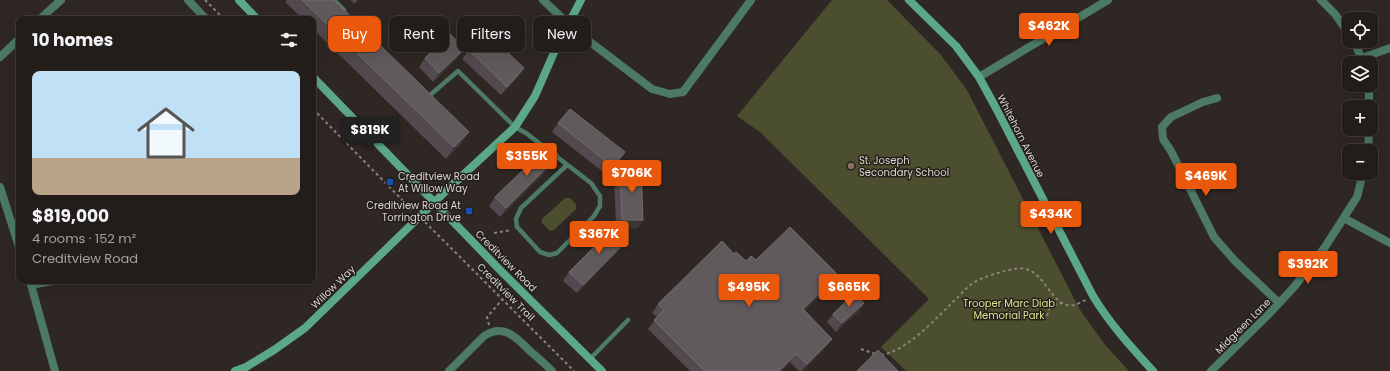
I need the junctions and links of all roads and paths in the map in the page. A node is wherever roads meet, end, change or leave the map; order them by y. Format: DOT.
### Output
graph roads {
  1 [pos="61,0"];
  2 [pos="188,0"];
  3 [pos="205,0"];
  4 [pos="239,0"];
  5 [pos="334,0"];
  6 [pos="543,0"];
  7 [pos="581,0"];
  8 [pos="751,0"];
  9 [pos="909,0"];
  10 [pos="1108,0"];
  11 [pos="1321,0"];
  12 [pos="345,11"];
  13 [pos="43,16"];
  14 [pos="203,16"];
  15 [pos="221,16"];
  16 [pos="254,16"];
  17 [pos="560,16"];
  18 [pos="572,16"];
  19 [pos="1342,24"];
  20 [pos="16,42"];
  21 [pos="591,42"];
  22 [pos="1390,48"];
  23 [pos="554,52"];
  24 [pos="1373,56"];
  25 [pos="0,57"];
  26 [pos="979,78"];
  27 [pos="316,80"];
  28 [pos="423,91"];
  29 [pos="429,96"];
  30 [pos="1217,98"];
  31 [pos="434,102"];
  32 [pos="316,112"];
  33 [pos="515,127"];
  34 [pos="567,165"];
  35 [pos="1361,180"];
  36 [pos="0,187"];
  37 [pos="434,202"];
  38 [pos="410,207"];
  39 [pos="1344,218"];
  40 [pos="427,225"];
  41 [pos="518,229"];
  42 [pos="494,233"];
  43 [pos="16,237"];
  44 [pos="1390,243"];
  45 [pos="31,284"];
  46 [pos="1093,296"];
  47 [pos="502,300"];
  48 [pos="1064,303"];
  49 [pos="1279,303"];
  50 [pos="1042,305"];
  51 [pos="1050,306"];
  52 [pos="1047,316"];
  53 [pos="628,320"];
  54 [pos="490,332"];
  55 [pos="861,349"];
  56 [pos="590,359"];
  57 [pos="247,369"];
  58 [pos="54,371"];
  59 [pos="235,371"];
  60 [pos="449,371"];
  61 [pos="552,371"];
  62 [pos="574,371"];
  63 [pos="602,371"];
  64 [pos="1153,371"];
  65 [pos="1211,371"];
  1 -- 13 [label="street"];
  2 -- 14 [label="street"];
  3 -- 15 [label="path"];
  4 -- 16 [label="street"];
  5 -- 12 [label="lane"];
  6 -- 17 [label="street"];
  7 -- 18 [label="street, Willow Way"];
  8 -- 21 [label="street"];
  9 -- 26 [label="street, Whitehorn Avenue"];
  10 -- 26 [label="street"];
  11 -- 19 [label="street"];
  20 -- 25 [label="street"];
  22 -- 24 [label="street"];
  23 -- 33 [label="street, Willow Way"];
  26 -- 46 [label="street, Whitehorn Avenue"];
  27 -- 37 [label="street, Creditview Road"];
  28 -- 29 [label="lane"];
  29 -- 31 [label="lane"];
  29 -- 33 [label="lane"];
  30 -- 49 [label="street"];
  32 -- 38 [label="path"];
  33 -- 34 [label="lane"];
  33 -- 37 [label="street, Willow Way"];
  34 -- 41 [label="lane"];
  34 -- 41 [label="lane"];
  35 -- 39 [label="street, Midgreen Lane"];
  36 -- 43 [label="street"];
  37 -- 56 [label="street, Creditview Road"];
  37 -- 57 [label="street, Willow Way"];
  39 -- 44 [label="street"];
  39 -- 49 [label="street, Midgreen Lane"];
  40 -- 47 [label="path, Creditview Trail"];
  41 -- 42 [label="path"];
  45 -- 58 [label="street"];
  46 -- 48 [label="path"];
  46 -- 64 [label="street, Whitehorn Avenue"];
  47 -- 54 [label="path"];
  47 -- 62 [label="path, Creditview Trail"];
  48 -- 51 [label="path"];
  48 -- 55 [label="path"];
  49 -- 65 [label="street, Midgreen Lane"];
  50 -- 51 [label="path"];
  51 -- 52 [label="path"];
  53 -- 56 [label="lane"];
  54 -- 60 [label="street"];
  54 -- 61 [label="street"];
  56 -- 63 [label="street, Creditview Road"];
  57 -- 59 [label="street, Willow Way"];
}
